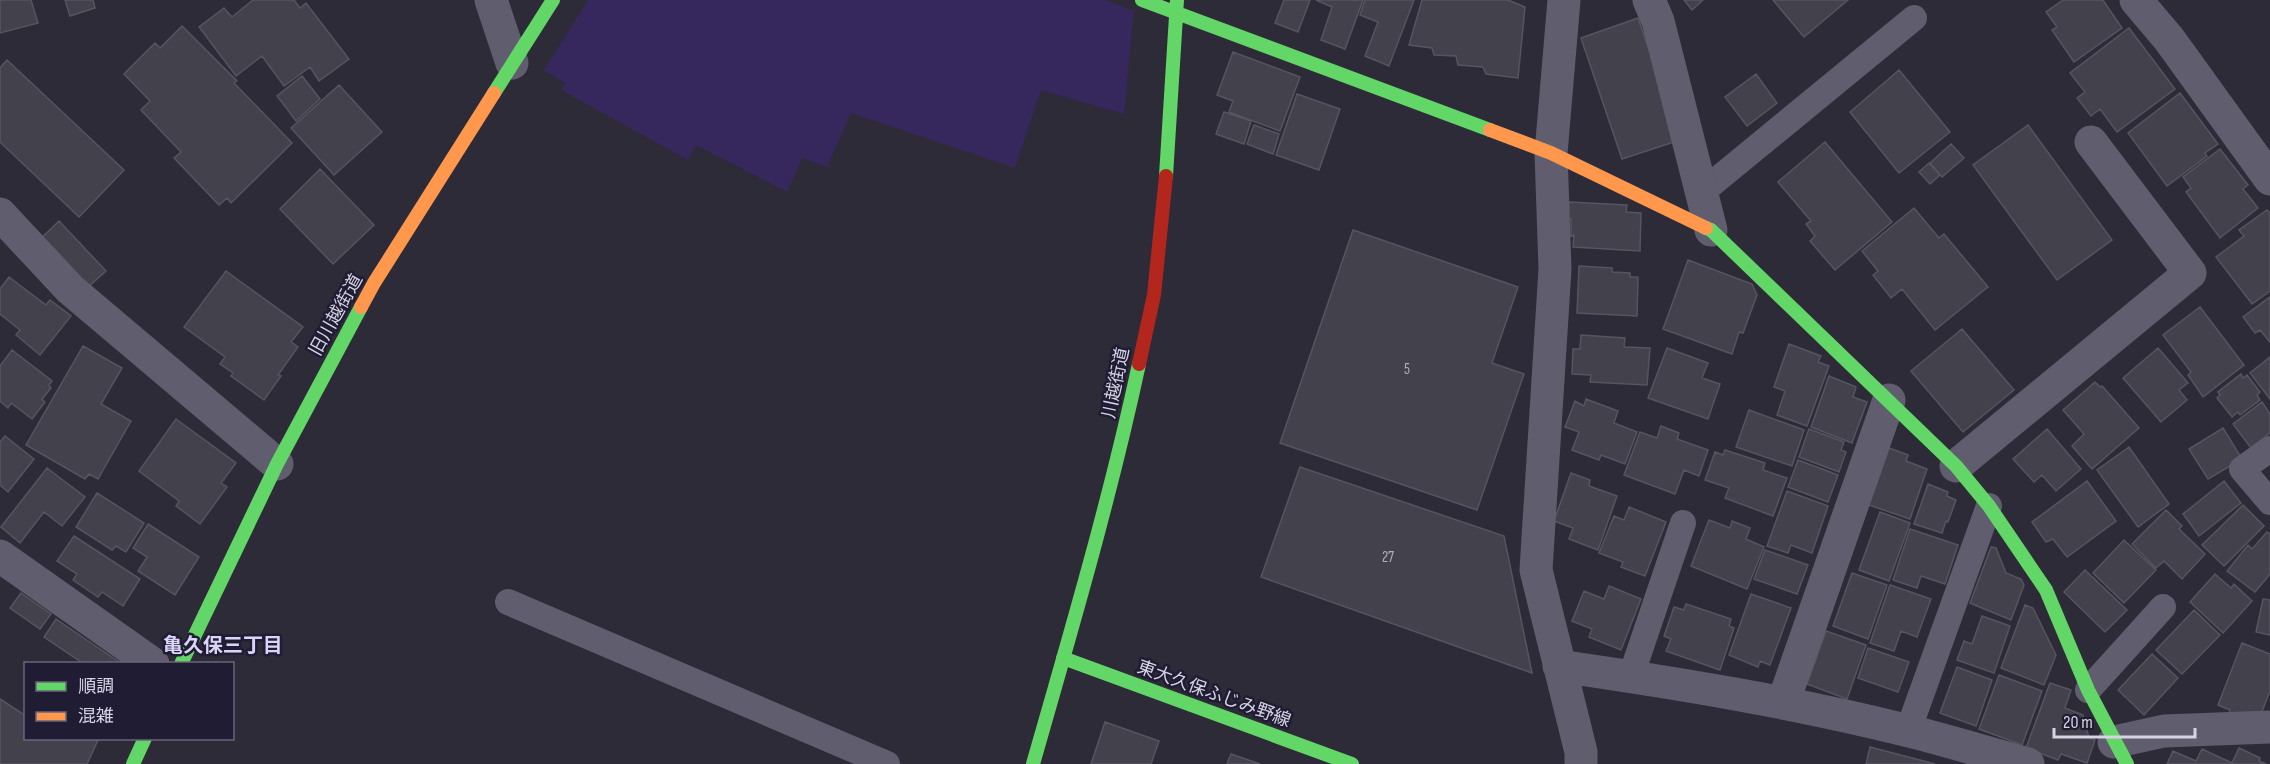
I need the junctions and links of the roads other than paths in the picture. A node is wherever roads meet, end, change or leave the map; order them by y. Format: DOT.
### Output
graph roads {
  1 [pos="491,0"];
  2 [pos="553,0"];
  3 [pos="1142,0"];
  4 [pos="1564,0"];
  5 [pos="1649,0"];
  6 [pos="2136,0"];
  7 [pos="1177,6"];
  8 [pos="1914,18"];
  9 [pos="512,63"];
  10 [pos="2091,142"];
  11 [pos="1551,153"];
  12 [pos="2270,179"];
  13 [pos="1702,192"];
  14 [pos="0,214"];
  15 [pos="1711,230"];
  16 [pos="1889,400"];
  17 [pos="2270,449"];
  18 [pos="277,464"];
  19 [pos="1956,466"];
  20 [pos="2270,502"];
  21 [pos="1989,506"];
  22 [pos="1683,523"];
  23 [pos="0,556"];
  24 [pos="508,602"];
  25 [pos="2163,607"];
  26 [pos="1063,658"];
  27 [pos="152,662"];
  28 [pos="181,662"];
  29 [pos="1559,666"];
  30 [pos="1631,676"];
  31 [pos="2088,690"];
  32 [pos="1782,703"];
  33 [pos="2270,727"];
  34 [pos="1908,731"];
  35 [pos="144,740"];
  36 [pos="2120,753"];
  37 [pos="133,764"];
  38 [pos="886,764"];
  39 [pos="1033,764"];
  40 [pos="1352,764"];
  41 [pos="1581,764"];
  42 [pos="2028,764"];
  1 -- 9 [label="street"];
  2 -- 9 [label="main road, 旧川越街道"];
  3 -- 7 [label="main road"];
  4 -- 11 [label="street"];
  5 -- 13 [label="street"];
  6 -- 12 [label="street"];
  7 -- 11 [label="main road"];
  7 -- 26 [label="main road, 川越街道"];
  8 -- 13 [label="lane"];
  9 -- 18 [label="main road, 旧川越街道"];
  10 -- 19 [label="street"];
  11 -- 15 [label="main road"];
  11 -- 29 [label="street"];
  13 -- 15 [label="street"];
  14 -- 18 [label="street"];
  15 -- 16 [label="main road"];
  16 -- 19 [label="main road"];
  16 -- 32 [label="street"];
  17 -- 20 [label="lane"];
  18 -- 28 [label="main road, 旧川越街道"];
  19 -- 21 [label="main road"];
  21 -- 31 [label="main road"];
  21 -- 34 [label="lane"];
  22 -- 30 [label="lane"];
  23 -- 27 [label="street"];
  24 -- 38 [label="lane"];
  25 -- 31 [label="lane"];
  26 -- 39 [label="main road, 川越街道"];
  26 -- 40 [label="main road, 東大久保ふじみ野線"];
  29 -- 30 [label="street"];
  29 -- 41 [label="street"];
  30 -- 32 [label="street"];
  31 -- 36 [label="main road"];
  32 -- 34 [label="street"];
  33 -- 36 [label="street"];
  34 -- 42 [label="street"];
  35 -- 37 [label="main road"];
}
